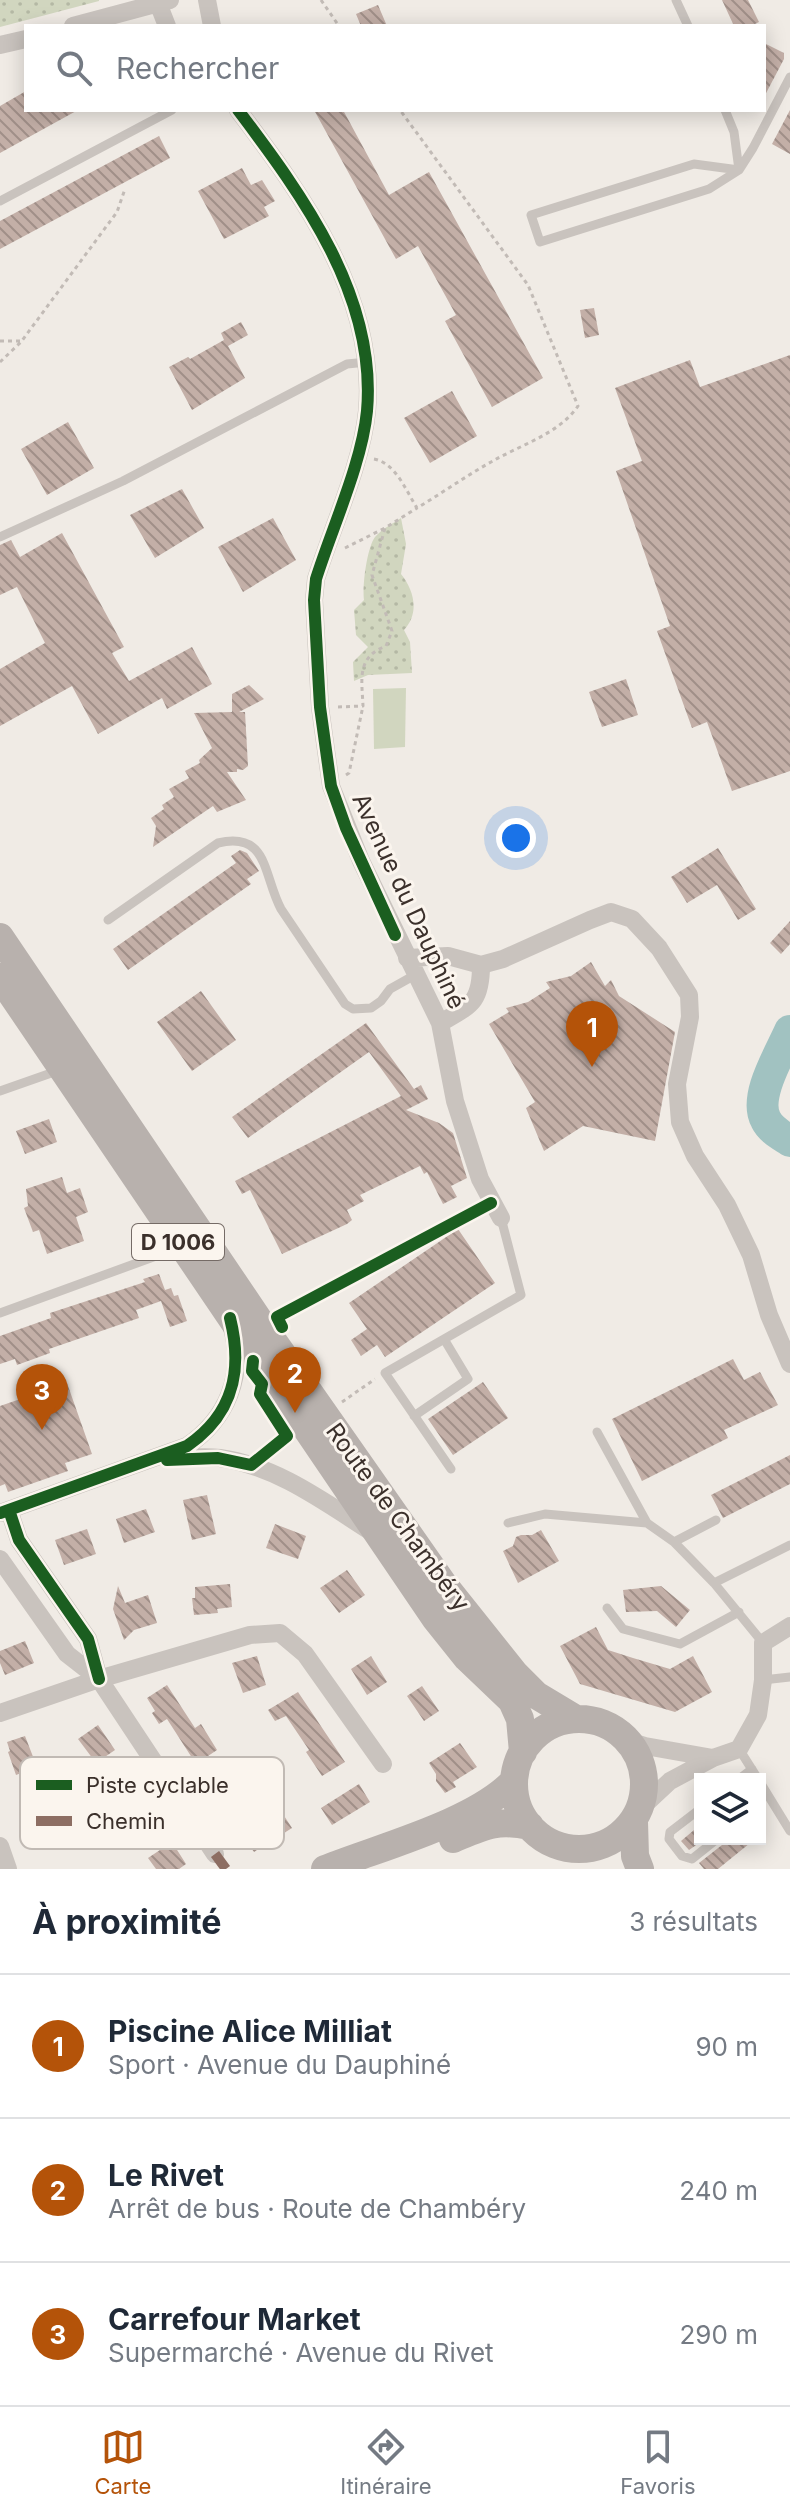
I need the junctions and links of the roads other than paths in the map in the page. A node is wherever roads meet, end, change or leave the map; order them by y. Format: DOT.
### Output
graph roads {
  1 [pos="207,0"];
  2 [pos="676,0"];
  3 [pos="164,2"];
  4 [pos="81,24"];
  5 [pos="167,24"];
  6 [pos="212,24"];
  7 [pos="687,24"];
  8 [pos="24,39"];
  9 [pos="0,45"];
  10 [pos="790,77"];
  11 [pos="168,112"];
  12 [pos="239,112"];
  13 [pos="726,112"];
  14 [pos="739,170"];
  15 [pos="0,201"];
  16 [pos="367,362"];
  17 [pos="0,537"];
  18 [pos="108,920"];
  19 [pos="0,937"];
  20 [pos="481,965"];
  21 [pos="411,967"];
  22 [pos="0,977"];
  23 [pos="440,1023"];
  24 [pos="62,1070"];
  25 [pos="0,1091"];
  26 [pos="501,1218"];
  27 [pos="181,1247"];
  28 [pos="0,1313"];
  29 [pos="230,1318"];
  30 [pos="444,1339"];
  31 [pos="790,1364"];
  32 [pos="414,1416"];
  33 [pos="597,1432"];
  34 [pos="147,1461"];
  35 [pos="451,1469"];
  36 [pos="4,1512"];
  37 [pos="716,1520"];
  38 [pos="508,1523"];
  39 [pos="647,1523"];
  40 [pos="380,1536"];
  41 [pos="674,1542"];
  42 [pos="790,1545"];
  43 [pos="0,1559"];
  44 [pos="714,1583"];
  45 [pos="607,1608"];
  46 [pos="739,1612"];
  47 [pos="790,1626"];
  48 [pos="763,1643"];
  49 [pos="790,1677"];
  50 [pos="99,1679"];
  51 [pos="763,1680"];
  52 [pos="0,1713"];
  53 [pos="576,1719"];
  54 [pos="629,1741"];
  55 [pos="739,1749"];
  56 [pos="523,1752"];
  57 [pos="151,1757"];
  58 [pos="713,1758"];
  59 [pos="383,1764"];
  60 [pos="752,1769"];
  61 [pos="747,1773"];
  62 [pos="755,1773"];
  63 [pos="514,1781"];
  64 [pos="766,1791"];
  65 [pos="770,1798"];
  66 [pos="766,1801"];
  67 [pos="694,1814"];
  68 [pos="637,1815"];
  69 [pos="530,1826"];
  70 [pos="789,1827"];
  71 [pos="710,1845"];
  72 [pos="0,1846"];
  73 [pos="212,1849"];
  74 [pos="578,1849"];
  75 [pos="215,1854"];
  76 [pos="8,1869"];
  77 [pos="325,1869"];
  78 [pos="378,1869"];
  79 [pos="608,1869"];
  80 [pos="640,1869"];
  1 -- 6 [label="street"];
  2 -- 7 [label="lane"];
  3 -- 4 [label="street"];
  3 -- 5 [label="street"];
  8 -- 9 [label="street"];
  10 -- 14 [label="lane"];
  11 -- 15 [label="lane"];
  12 -- 16 [label="street, Avenue du Dauphiné"];
  13 -- 14 [label="lane"];
  14 -- 14 [label="lane"];
  16 -- 17 [label="lane"];
  16 -- 21 [label="street, Avenue du Dauphiné"];
  18 -- 21 [label="lane"];
  19 -- 53 [label="main road, Route de Chambéry / D 1006"];
  20 -- 21 [label="street"];
  20 -- 23 [label="street"];
  20 -- 31 [label="street"];
  21 -- 23 [label="street, Avenue du Dauphiné"];
  22 -- 24 [label="main road, Route de Chambéry / D 1006"];
  23 -- 26 [label="street, Avenue du Dauphiné"];
  24 -- 25 [label="lane"];
  24 -- 27 [label="main road, Route de Chambéry / D 1006"];
  26 -- 30 [label="lane"];
  27 -- 28 [label="lane"];
  27 -- 29 [label="main road, Route de Chambéry / D 1006"];
  29 -- 34 [label="street"];
  29 -- 40 [label="main road, Route de Chambéry / D 1006"];
  30 -- 32 [label="lane"];
  30 -- 32 [label="lane"];
  32 -- 35 [label="lane"];
  33 -- 39 [label="lane"];
  34 -- 36 [label="street"];
  34 -- 40 [label="street"];
  36 -- 50 [label="street"];
  37 -- 41 [label="lane"];
  38 -- 39 [label="lane"];
  39 -- 41 [label="lane"];
  40 -- 56 [label="main road, Route de Chambéry / D 1006"];
  41 -- 44 [label="lane"];
  42 -- 44 [label="lane"];
  43 -- 50 [label="street"];
  44 -- 46 [label="lane"];
  45 -- 46 [label="lane"];
  46 -- 48 [label="lane"];
  47 -- 48 [label="street"];
  48 -- 51 [label="street"];
  49 -- 51 [label="lane"];
  50 -- 52 [label="street"];
  50 -- 57 [label="street"];
  50 -- 59 [label="street"];
  51 -- 55 [label="street"];
  53 -- 54 [label="main road"];
  53 -- 56 [label="main road"];
  54 -- 58 [label="street"];
  54 -- 68 [label="main road"];
  55 -- 58 [label="street"];
  55 -- 60 [label="lane"];
  56 -- 63 [label="main road"];
  58 -- 68 [label="street"];
  60 -- 61 [label="lane"];
  60 -- 62 [label="lane"];
  63 -- 69 [label="main road"];
  63 -- 77 [label="main road"];
  64 -- 65 [label="lane"];
  65 -- 66 [label="lane"];
  65 -- 70 [label="lane"];
  67 -- 71 [label="lane"];
  68 -- 74 [label="main road"];
  68 -- 80 [label="main road"];
  69 -- 74 [label="main road"];
  69 -- 78 [label="main road"];
  72 -- 76 [label="street"];
  73 -- 75 [label="street"];
  74 -- 79 [label="main road"];
}
